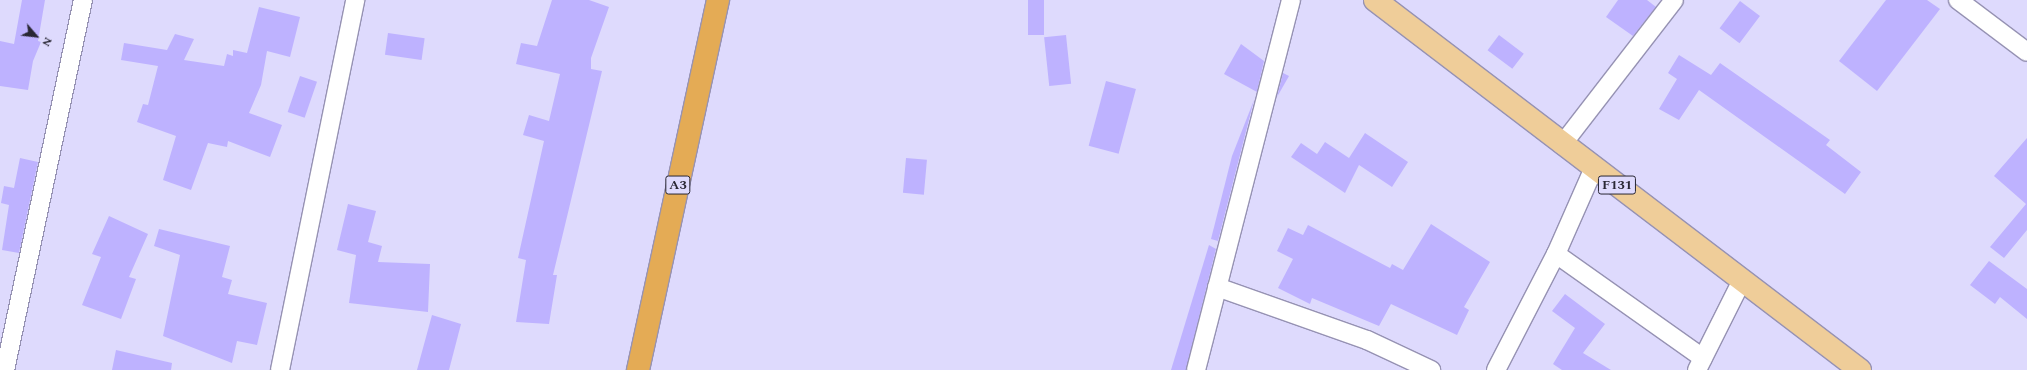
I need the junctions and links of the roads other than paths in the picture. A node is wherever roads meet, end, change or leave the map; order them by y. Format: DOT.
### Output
graph roads {
  1 [pos="83,0"];
  2 [pos="355,0"];
  3 [pos="718,0"];
  4 [pos="1291,0"];
  5 [pos="1674,0"];
  6 [pos="1958,0"];
  7 [pos="1383,2"];
  8 [pos="2027,52"];
  9 [pos="1562,145"];
  10 [pos="1594,168"];
  11 [pos="1556,254"];
  12 [pos="1742,280"];
  13 [pos="1217,287"];
  14 [pos="1700,364"];
  15 [pos="5,370"];
  16 [pos="280,370"];
  17 [pos="638,370"];
  18 [pos="1196,370"];
  19 [pos="1431,370"];
  20 [pos="1496,370"];
  21 [pos="1860,370"];
  1 -- 15 [label="street"];
  2 -- 16 [label="street"];
  3 -- 17 [label="highway, A3"];
  4 -- 13 [label="street"];
  5 -- 9 [label="street"];
  6 -- 8 [label="street"];
  7 -- 9 [label="main road, F131"];
  9 -- 10 [label="main road, F131"];
  10 -- 11 [label="street"];
  10 -- 12 [label="main road, F131"];
  11 -- 14 [label="street"];
  11 -- 20 [label="street"];
  12 -- 14 [label="street"];
  12 -- 21 [label="main road, F131"];
  13 -- 18 [label="street"];
  13 -- 19 [label="street"];
}
